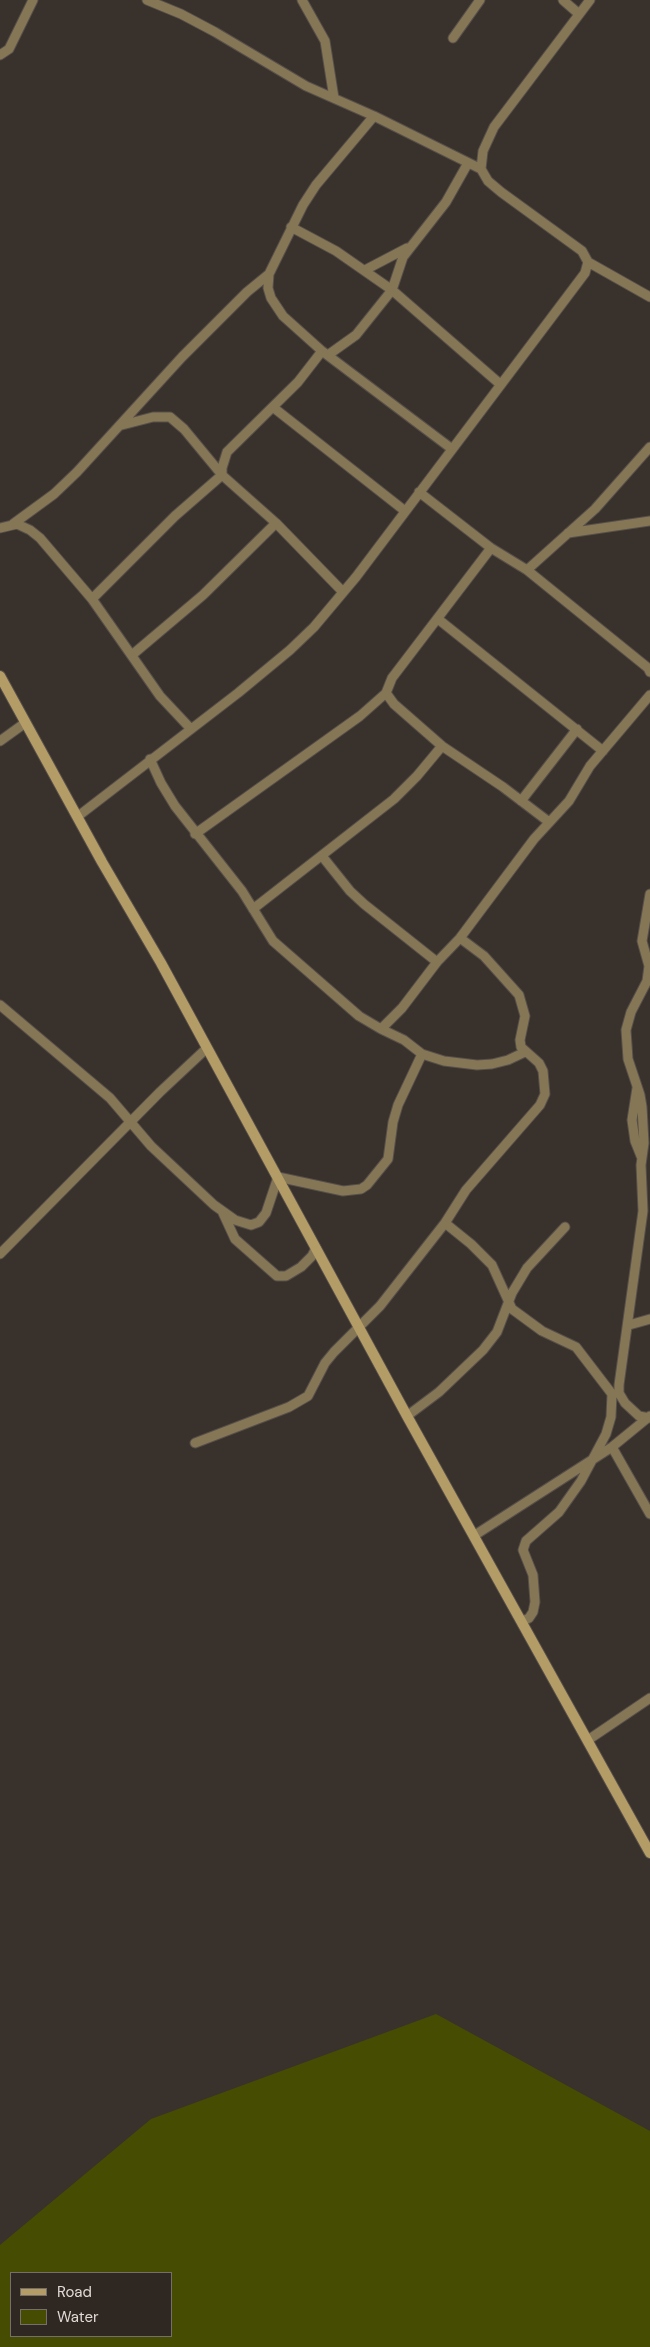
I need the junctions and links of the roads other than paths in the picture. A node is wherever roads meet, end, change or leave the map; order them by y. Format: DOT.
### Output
graph roads {
  1 [pos="33,0"];
  2 [pos="147,0"];
  3 [pos="302,0"];
  4 [pos="480,0"];
  5 [pos="563,0"];
  6 [pos="590,0"];
  7 [pos="579,14"];
  8 [pos="452,38"];
  9 [pos="0,55"];
  10 [pos="334,98"];
  11 [pos="374,116"];
  12 [pos="468,163"];
  13 [pos="481,169"];
  14 [pos="291,227"];
  15 [pos="411,245"];
  16 [pos="588,262"];
  17 [pos="365,270"];
  18 [pos="269,274"];
  19 [pos="392,290"];
  20 [pos="650,297"];
  21 [pos="325,353"];
  22 [pos="500,384"];
  23 [pos="274,408"];
  24 [pos="119,426"];
  25 [pos="650,447"];
  26 [pos="452,449"];
  27 [pos="222,475"];
  28 [pos="419,492"];
  29 [pos="405,511"];
  30 [pos="650,521"];
  31 [pos="276,523"];
  32 [pos="12,524"];
  33 [pos="0,528"];
  34 [pos="567,533"];
  35 [pos="491,548"];
  36 [pos="527,570"];
  37 [pos="343,592"];
  38 [pos="92,599"];
  39 [pos="438,619"];
  40 [pos="132,656"];
  41 [pos="650,672"];
  42 [pos="0,676"];
  43 [pos="386,693"];
  44 [pos="650,694"];
  45 [pos="25,723"];
  46 [pos="190,728"];
  47 [pos="577,729"];
  48 [pos="0,741"];
  49 [pos="442,746"];
  50 [pos="603,751"];
  51 [pos="150,759"];
  52 [pos="521,801"];
  53 [pos="77,817"];
  54 [pos="549,822"];
  55 [pos="195,834"];
  56 [pos="322,856"];
  57 [pos="650,894"];
  58 [pos="254,909"];
  59 [pos="460,938"];
  60 [pos="437,962"];
  61 [pos="0,1005"];
  62 [pos="381,1029"];
  63 [pos="208,1048"];
  64 [pos="525,1052"];
  65 [pos="422,1054"];
  66 [pos="131,1121"];
  67 [pos="278,1177"];
  68 [pos="223,1213"];
  69 [pos="445,1224"];
  70 [pos="566,1227"];
  71 [pos="316,1248"];
  72 [pos="0,1254"];
  73 [pos="508,1304"];
  74 [pos="650,1319"];
  75 [pos="629,1325"];
  76 [pos="360,1327"];
  77 [pos="408,1416"];
  78 [pos="649,1418"];
  79 [pos="195,1443"];
  80 [pos="612,1447"];
  81 [pos="594,1458"];
  82 [pos="650,1514"];
  83 [pos="475,1535"];
  84 [pos="523,1621"];
  85 [pos="650,1698"];
  86 [pos="588,1740"];
  87 [pos="649,1847"];
  1 -- 9 [label="street"];
  2 -- 10 [label="street"];
  3 -- 10 [label="street"];
  4 -- 8 [label="street"];
  5 -- 7 [label="street"];
  6 -- 7 [label="street"];
  7 -- 13 [label="street"];
  10 -- 11 [label="street"];
  11 -- 12 [label="street"];
  11 -- 14 [label="street"];
  12 -- 13 [label="street"];
  12 -- 15 [label="street"];
  13 -- 16 [label="street"];
  14 -- 17 [label="street"];
  14 -- 18 [label="street"];
  15 -- 17 [label="street"];
  15 -- 19 [label="street"];
  16 -- 20 [label="street"];
  16 -- 22 [label="street"];
  17 -- 19 [label="street"];
  18 -- 21 [label="street"];
  18 -- 24 [label="street"];
  19 -- 21 [label="street"];
  19 -- 22 [label="street"];
  21 -- 23 [label="street"];
  21 -- 26 [label="street"];
  22 -- 26 [label="street"];
  23 -- 27 [label="street"];
  23 -- 29 [label="street"];
  24 -- 27 [label="street"];
  24 -- 32 [label="street"];
  25 -- 34 [label="street"];
  26 -- 28 [label="street"];
  27 -- 31 [label="street"];
  27 -- 38 [label="street"];
  28 -- 29 [label="street"];
  28 -- 35 [label="street"];
  29 -- 37 [label="street"];
  30 -- 34 [label="street"];
  31 -- 37 [label="street"];
  31 -- 40 [label="street"];
  32 -- 33 [label="street"];
  32 -- 38 [label="street"];
  34 -- 36 [label="street"];
  35 -- 36 [label="street"];
  35 -- 39 [label="street"];
  36 -- 41 [label="street"];
  37 -- 46 [label="street"];
  38 -- 40 [label="street"];
  39 -- 43 [label="street"];
  39 -- 47 [label="street"];
  40 -- 46 [label="street"];
  42 -- 45 [label="main road"];
  43 -- 49 [label="street"];
  43 -- 55 [label="street"];
  44 -- 50 [label="street"];
  45 -- 48 [label="street"];
  45 -- 53 [label="main road"];
  46 -- 51 [label="street"];
  47 -- 50 [label="street"];
  47 -- 52 [label="street"];
  49 -- 52 [label="street"];
  49 -- 56 [label="street"];
  50 -- 54 [label="street"];
  51 -- 53 [label="street"];
  51 -- 55 [label="street"];
  52 -- 54 [label="street"];
  53 -- 63 [label="main road"];
  54 -- 59 [label="street"];
  55 -- 58 [label="street"];
  56 -- 58 [label="street"];
  56 -- 60 [label="street"];
  57 -- 75 [label="street"];
  58 -- 62 [label="street"];
  59 -- 60 [label="street"];
  59 -- 64 [label="street"];
  60 -- 62 [label="street"];
  61 -- 66 [label="street"];
  62 -- 65 [label="street"];
  63 -- 66 [label="street"];
  63 -- 67 [label="main road"];
  64 -- 65 [label="street"];
  64 -- 69 [label="street"];
  65 -- 67 [label="street"];
  66 -- 68 [label="street"];
  66 -- 72 [label="street"];
  67 -- 68 [label="street"];
  67 -- 71 [label="main road"];
  68 -- 71 [label="street"];
  69 -- 73 [label="street"];
  69 -- 76 [label="street"];
  70 -- 73 [label="street"];
  71 -- 76 [label="main road"];
  73 -- 77 [label="street"];
  73 -- 81 [label="street"];
  74 -- 75 [label="street"];
  75 -- 78 [label="street"];
  76 -- 77 [label="main road"];
  76 -- 79 [label="street"];
  77 -- 83 [label="main road"];
  78 -- 80 [label="street"];
  80 -- 81 [label="street"];
  80 -- 82 [label="street"];
  81 -- 83 [label="street"];
  81 -- 84 [label="street"];
  83 -- 84 [label="main road"];
  84 -- 86 [label="main road"];
  85 -- 86 [label="street"];
  86 -- 87 [label="main road"];
}
